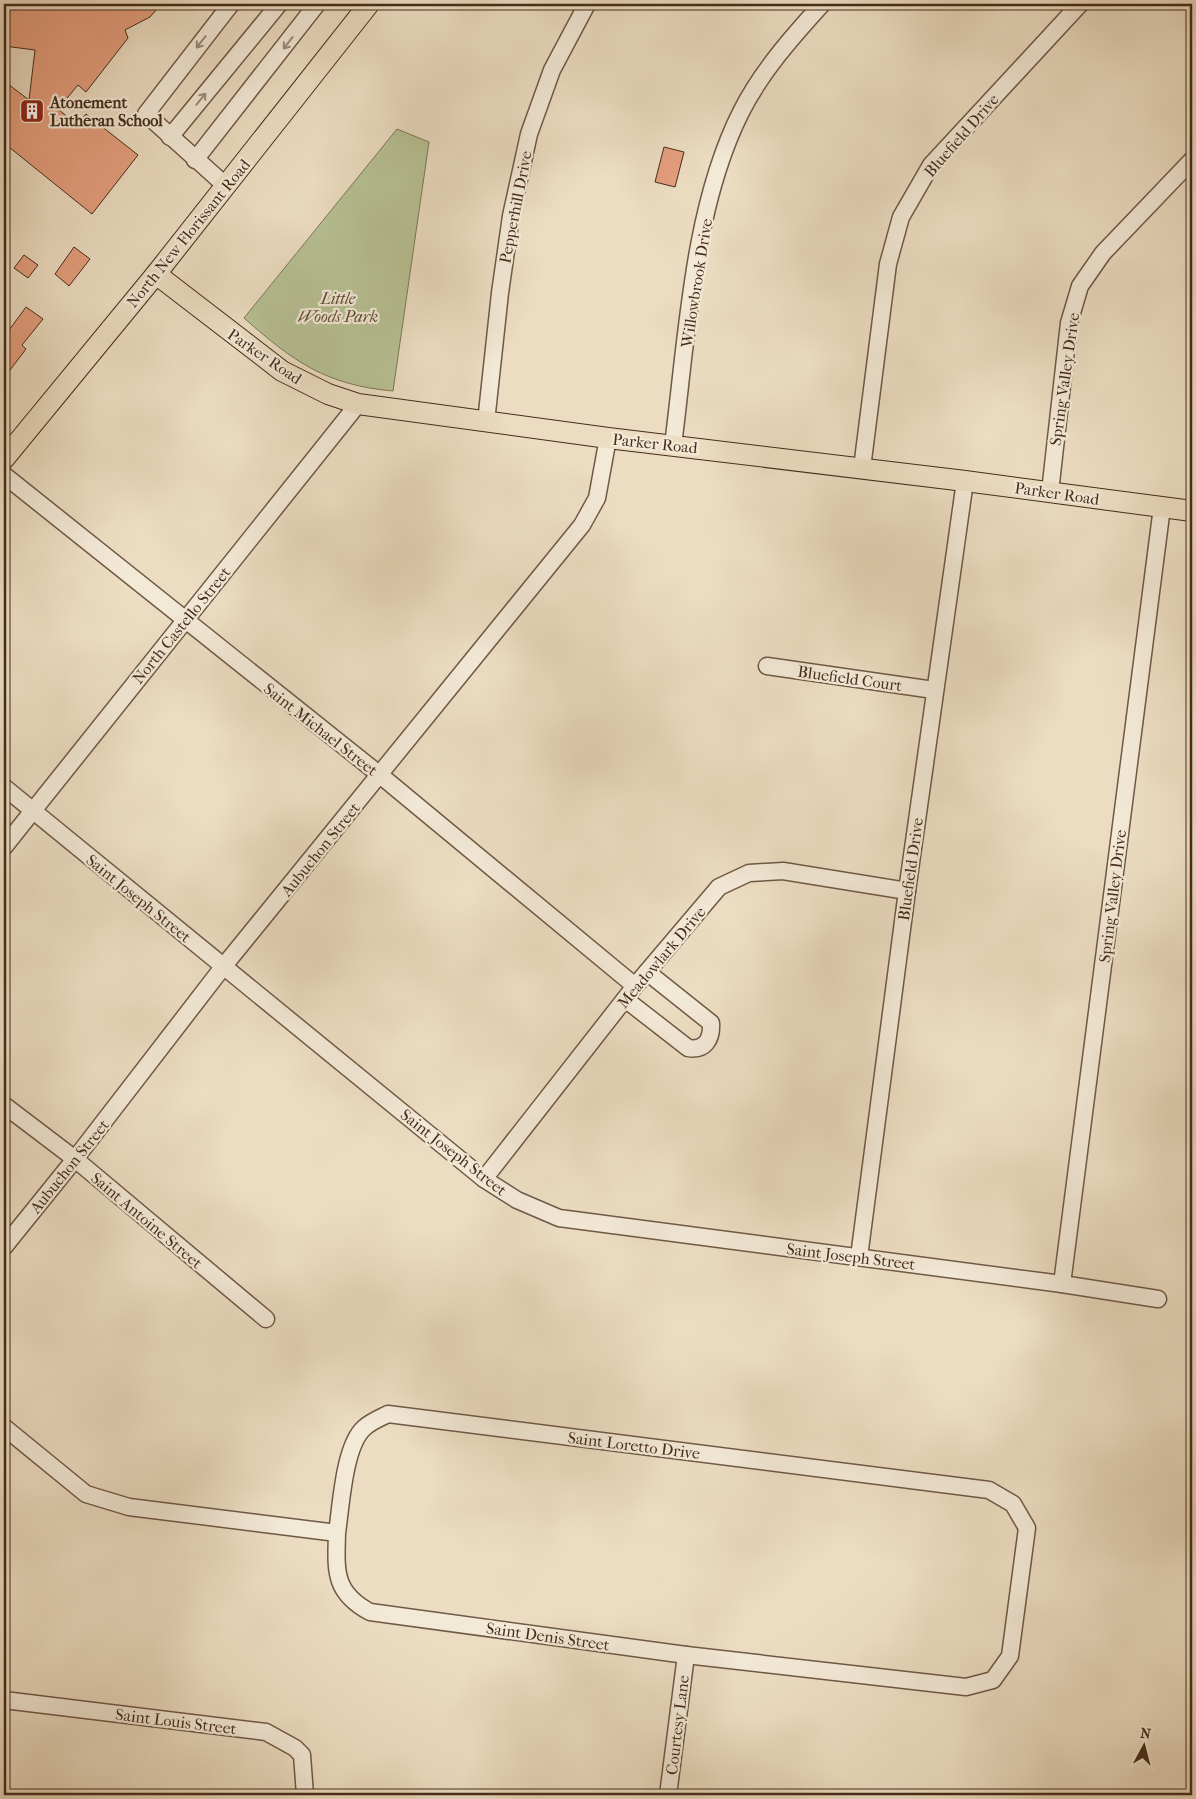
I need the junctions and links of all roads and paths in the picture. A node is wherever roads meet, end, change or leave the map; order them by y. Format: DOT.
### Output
graph roads {
  1 [pos="231,4"];
  2 [pos="278,4"];
  3 [pos="317,4"];
  4 [pos="369,4"];
  5 [pos="587,4"];
  6 [pos="822,4"];
  7 [pos="1080,4"];
  8 [pos="170,137"];
  9 [pos="195,160"];
  10 [pos="1192,160"];
  11 [pos="226,186"];
  12 [pos="156,274"];
  13 [pos="358,404"];
  14 [pos="486,422"];
  15 [pos="608,438"];
  16 [pos="673,445"];
  17 [pos="4,459"];
  18 [pos="862,468"];
  19 [pos="4,475"];
  20 [pos="965,481"];
  21 [pos="1050,492"];
  22 [pos="1162,508"];
  23 [pos="1192,511"];
  24 [pos="185,621"];
  25 [pos="767,666"];
  26 [pos="934,690"];
  27 [pos="380,775"];
  28 [pos="4,787"];
  29 [pos="33,811"];
  30 [pos="4,847"];
  31 [pos="907,891"];
  32 [pos="223,967"];
  33 [pos="647,972"];
  34 [pos="635,986"];
  35 [pos="625,1000"];
  36 [pos="4,1105"];
  37 [pos="75,1159"];
  38 [pos="484,1179"];
  39 [pos="4,1246"];
  40 [pos="859,1257"];
  41 [pos="1062,1284"];
  42 [pos="1158,1299"];
  43 [pos="266,1320"];
  44 [pos="4,1427"];
  45 [pos="1013,1504"];
  46 [pos="337,1533"];
  47 [pos="686,1655"];
  48 [pos="4,1700"];
  49 [pos="305,1795"];
  50 [pos="668,1795"];
  1 -- 8 [label="street, one-way"];
  8 -- 2 [label="street, one-way"];
  3 -- 9 [label="street, one-way"];
  4 -- 11 [label="main road, North New Florissant Road"];
  5 -- 14 [label="street, Pepperhill Drive"];
  6 -- 16 [label="street, Willowbrook Drive"];
  7 -- 18 [label="street, Bluefield Drive"];
  8 -- 9 [label="street"];
  9 -- 11 [label="street"];
  10 -- 21 [label="street, Spring Valley Drive"];
  11 -- 12 [label="main road, North New Florissant Road"];
  12 -- 13 [label="main road, Parker Road"];
  12 -- 17 [label="main road, North New Florissant Road"];
  13 -- 14 [label="main road, Parker Road"];
  13 -- 24 [label="street, North Castello Street"];
  14 -- 15 [label="main road, Parker Road"];
  15 -- 16 [label="main road, Parker Road"];
  15 -- 27 [label="street, Aubuchon Street"];
  16 -- 18 [label="main road, Parker Road"];
  18 -- 20 [label="main road, Parker Road"];
  19 -- 24 [label="street, Saint Michael Street"];
  20 -- 21 [label="main road, Parker Road"];
  20 -- 26 [label="street, Bluefield Drive"];
  21 -- 22 [label="main road, Parker Road"];
  22 -- 23 [label="main road, Parker Road"];
  22 -- 41 [label="street, Spring Valley Drive"];
  24 -- 27 [label="street, Saint Michael Street"];
  24 -- 29 [label="street, North Castello Street"];
  25 -- 26 [label="street, Bluefield Court"];
  26 -- 31 [label="street, Bluefield Drive"];
  27 -- 32 [label="street, Aubuchon Street"];
  27 -- 34 [label="street, Saint Michael Street"];
  28 -- 29 [label="street, Saint Joseph Street"];
  29 -- 30 [label="street, North Castello Street"];
  29 -- 32 [label="street, Saint Joseph Street"];
  31 -- 33 [label="street, Meadowlark Drive"];
  31 -- 40 [label="street, Bluefield Drive"];
  32 -- 37 [label="street, Aubuchon Street"];
  32 -- 38 [label="street, Saint Joseph Street"];
  33 -- 34 [label="street, Meadowlark Drive"];
  33 -- 35 [label="street"];
  34 -- 35 [label="street, Meadowlark Drive"];
  35 -- 38 [label="street, Meadowlark Drive"];
  36 -- 37 [label="street, Saint Antoine Street"];
  37 -- 39 [label="street, Aubuchon Street"];
  37 -- 43 [label="street, Saint Antoine Street"];
  38 -- 40 [label="street, Saint Joseph Street"];
  40 -- 41 [label="street, Saint Joseph Street"];
  41 -- 42 [label="street, Saint Joseph Street"];
  44 -- 46 [label="street"];
  45 -- 46 [label="street, Saint Loretto Drive"];
  45 -- 47 [label="street, Saint Denis Street"];
  46 -- 47 [label="street, Saint Denis Street"];
  47 -- 50 [label="street, Courtesy Lane"];
  48 -- 49 [label="street, Saint Louis Street"];
}
